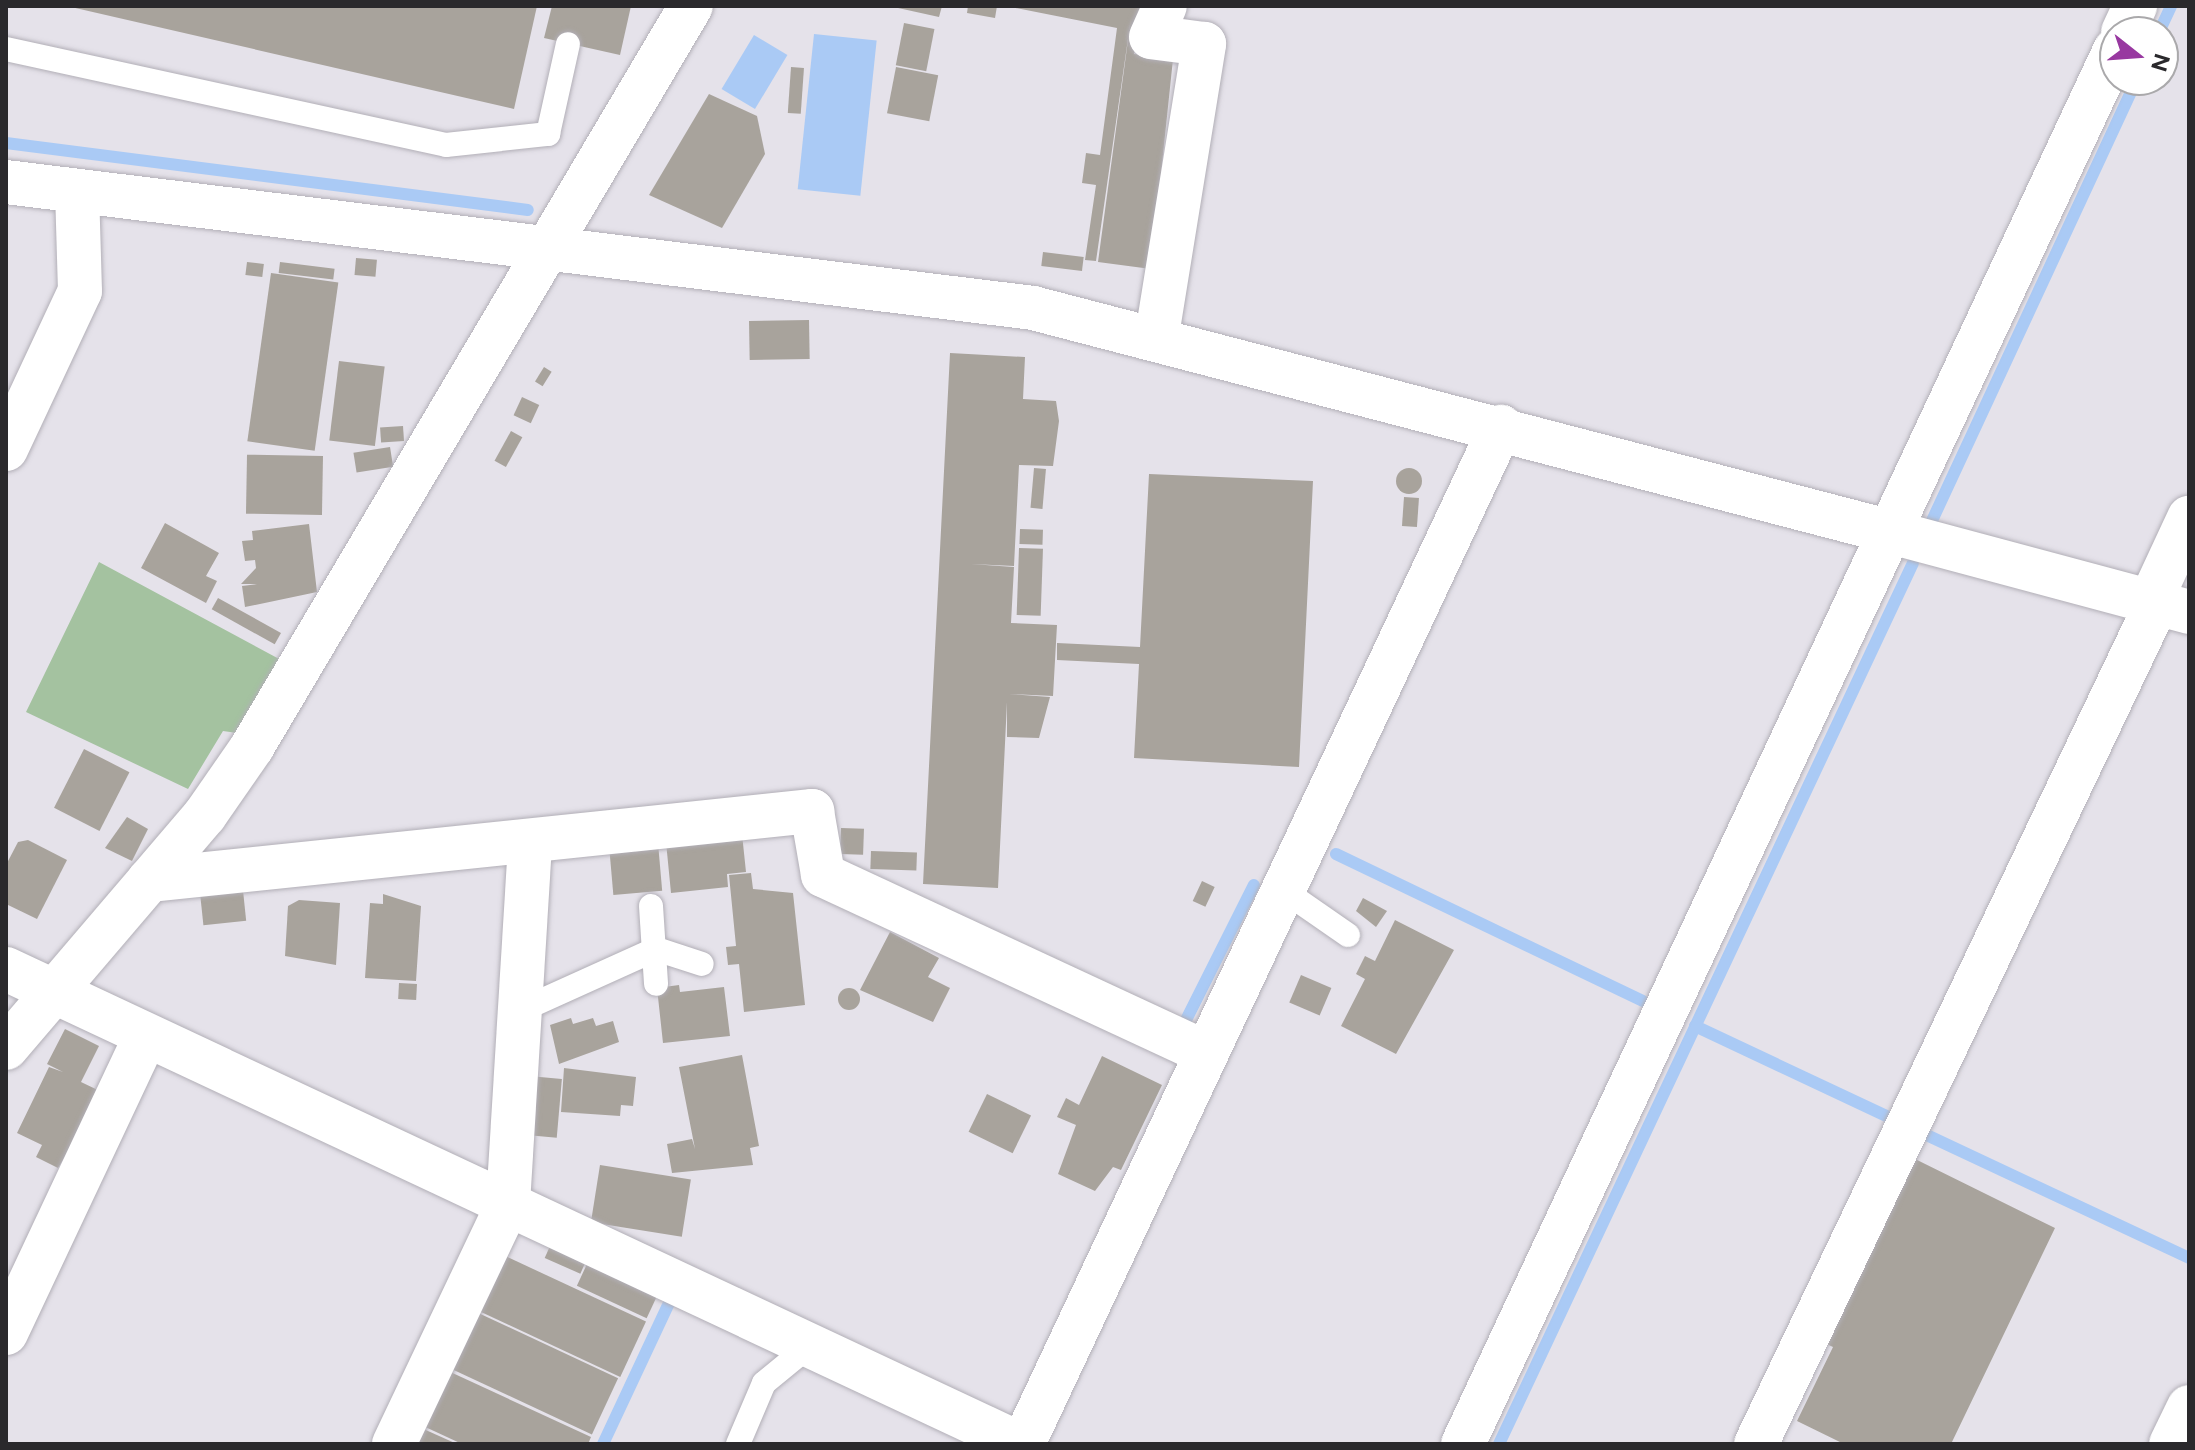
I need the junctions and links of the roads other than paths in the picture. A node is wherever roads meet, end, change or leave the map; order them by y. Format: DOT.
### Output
graph roads {
  1 [pos="691,6"];
  2 [pos="1165,6"];
  3 [pos="568,44"];
  4 [pos="6,49"];
  5 [pos="2099,84"];
  6 [pos="6,182"];
  7 [pos="77,191"];
  8 [pos="544,253"];
  9 [pos="1157,335"];
  10 [pos="1501,427"];
  11 [pos="6,449"];
  12 [pos="2189,518"];
  13 [pos="1891,532"];
  14 [pos="2165,605"];
  15 [pos="530,844"];
  16 [pos="149,880"];
  17 [pos="1283,890"];
  18 [pos="651,906"];
  19 [pos="1348,935"];
  20 [pos="656,949"];
  21 [pos="702,964"];
  22 [pos="6,969"];
  23 [pos="656,984"];
  24 [pos="55,992"];
  25 [pos="519,1011"];
  26 [pos="146,1035"];
  27 [pos="6,1048"];
  28 [pos="1206,1053"];
  29 [pos="508,1204"];
  30 [pos="6,1333"];
  31 [pos="809,1346"];
  32 [pos="2189,1407"];
  33 [pos="962,1432"];
  34 [pos="394,1444"];
  35 [pos="738,1444"];
  36 [pos="1022,1444"];
  37 [pos="1463,1444"];
  38 [pos="1756,1444"];
  39 [pos="2171,1444"];
  1 -- 8 [label="street"];
  2 -- 9 [label="street"];
  3 -- 4 [label="lane"];
  5 -- 13 [label="street"];
  6 -- 7 [label="street"];
  7 -- 8 [label="street"];
  7 -- 11 [label="street"];
  8 -- 9 [label="street"];
  8 -- 16 [label="street"];
  9 -- 10 [label="street"];
  10 -- 13 [label="street"];
  10 -- 17 [label="street"];
  12 -- 14 [label="street"];
  13 -- 14 [label="street"];
  13 -- 37 [label="street"];
  14 -- 38 [label="street"];
  15 -- 16 [label="street"];
  15 -- 25 [label="street"];
  15 -- 28 [label="street"];
  16 -- 24 [label="street"];
  17 -- 19 [label="lane"];
  17 -- 28 [label="street"];
  18 -- 20 [label="lane"];
  20 -- 21 [label="lane"];
  20 -- 23 [label="lane"];
  20 -- 25 [label="lane"];
  22 -- 24 [label="street"];
  24 -- 26 [label="street"];
  24 -- 27 [label="street"];
  25 -- 29 [label="street"];
  26 -- 29 [label="street"];
  26 -- 30 [label="street"];
  28 -- 36 [label="street"];
  29 -- 31 [label="street"];
  29 -- 34 [label="street"];
  31 -- 33 [label="street"];
  31 -- 35 [label="lane"];
  32 -- 39 [label="street"];
  33 -- 36 [label="street"];
}
